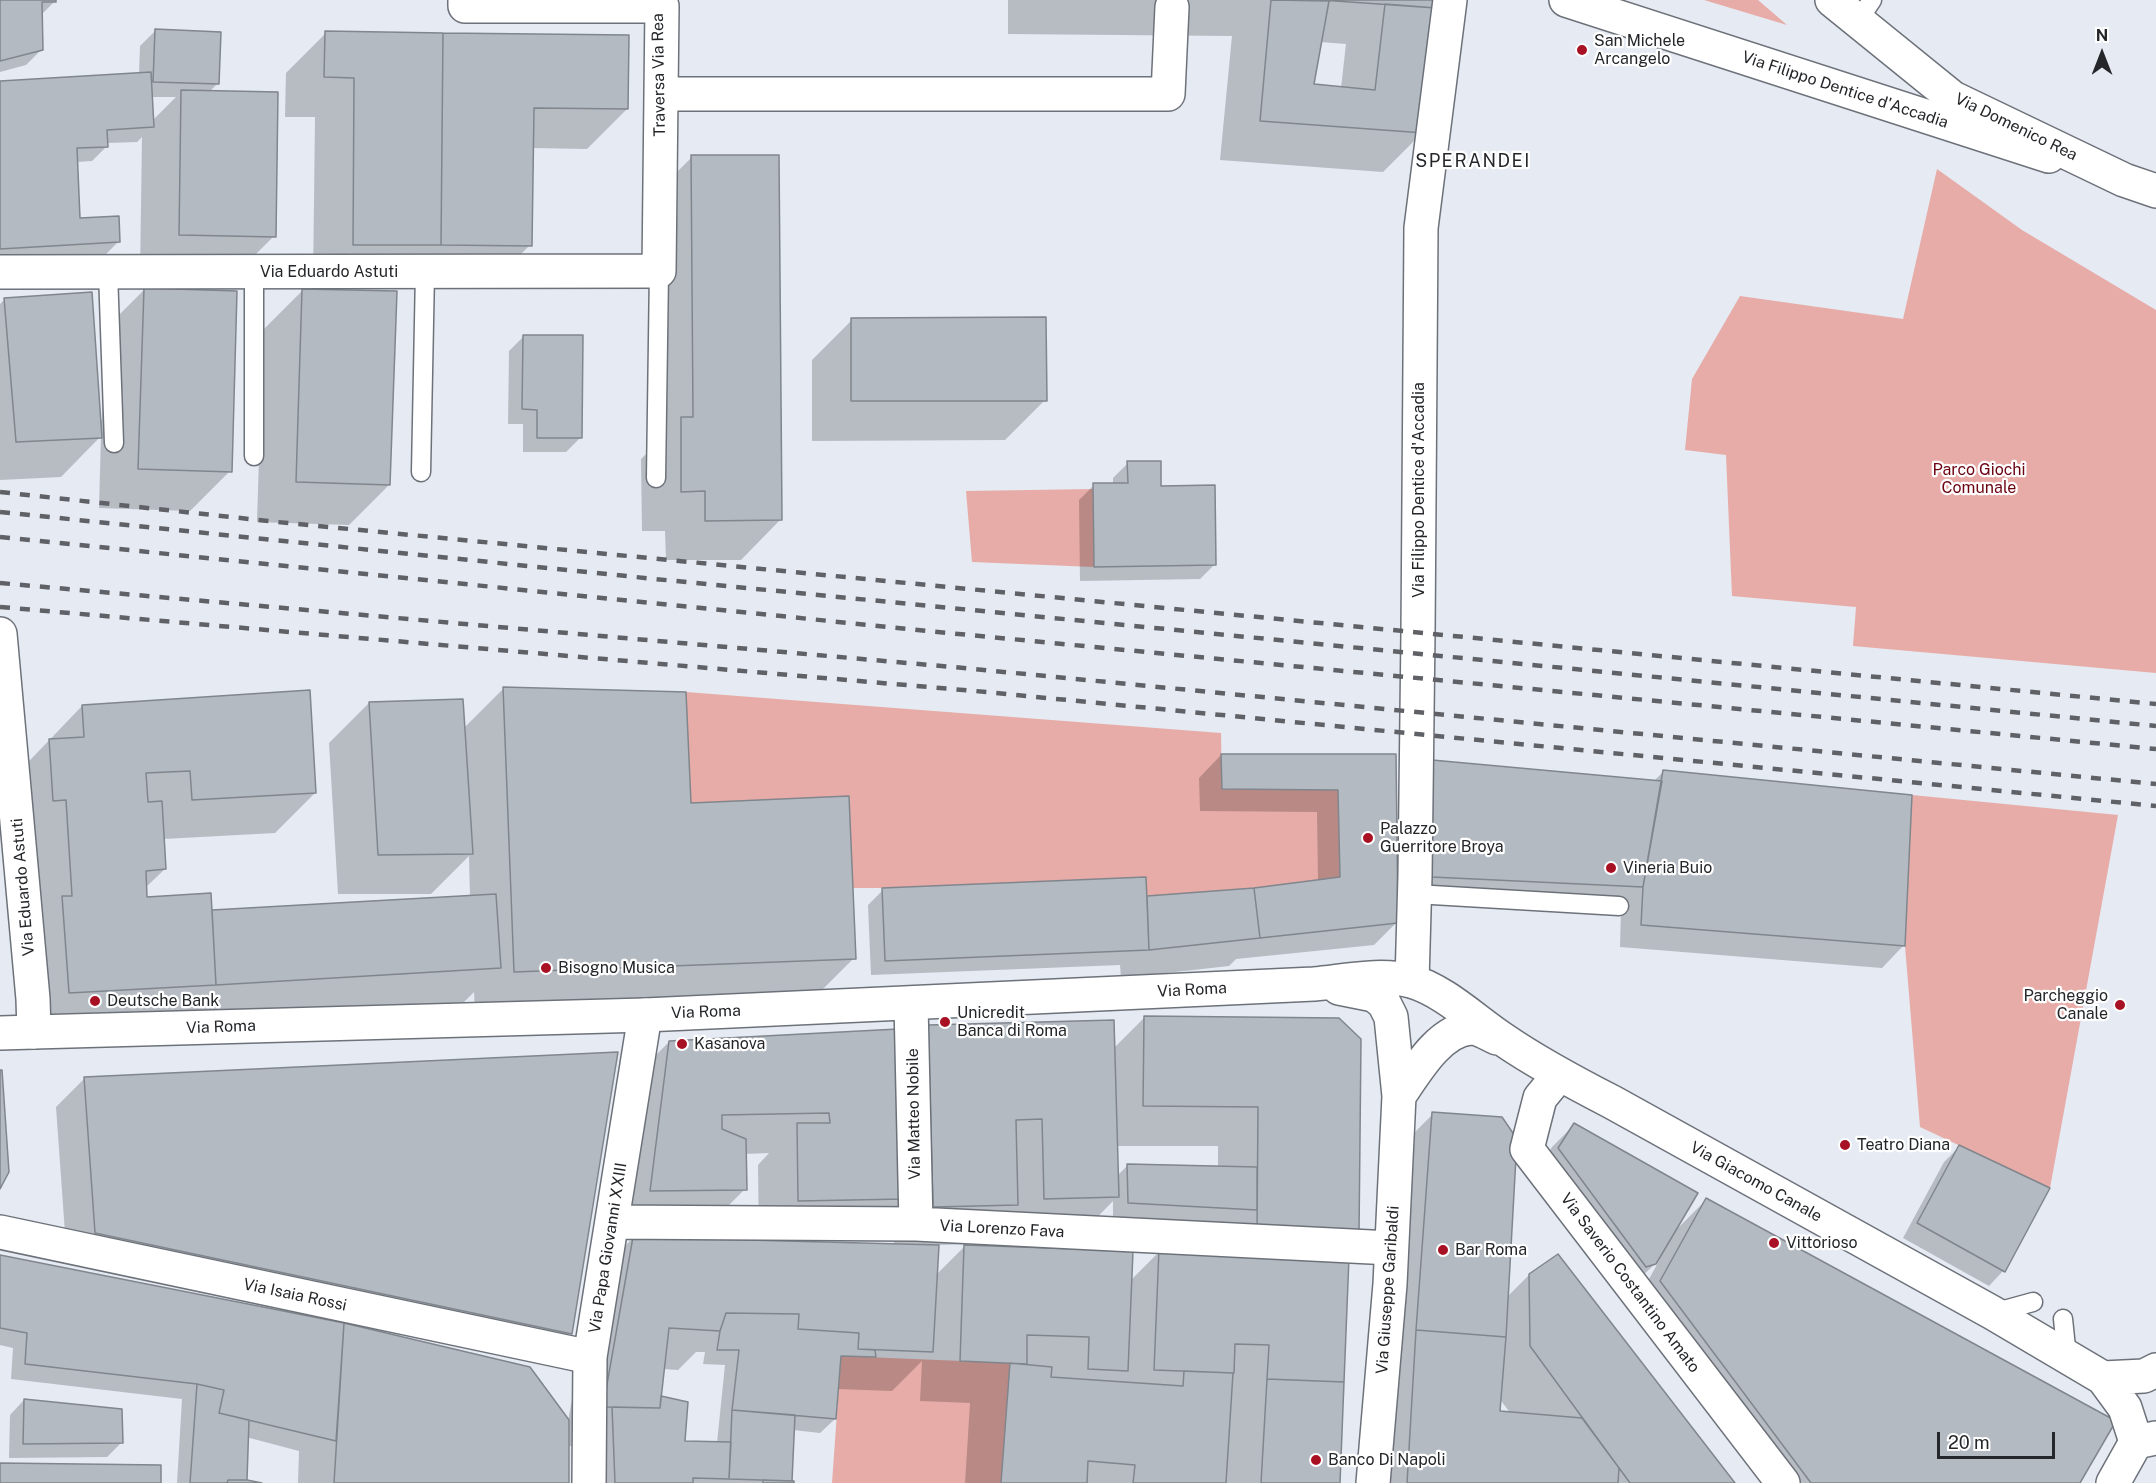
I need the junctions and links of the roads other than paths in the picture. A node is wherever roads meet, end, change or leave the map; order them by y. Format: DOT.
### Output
graph roads {
  1 [pos="465,0"];
  2 [pos="1450,0"];
  3 [pos="1566,0"];
  4 [pos="1832,0"];
  5 [pos="1172,7"];
  6 [pos="1865,10"];
  7 [pos="661,94"];
  8 [pos="2124,180"];
  9 [pos="2156,190"];
  10 [pos="659,271"];
  11 [pos="0,272"];
  12 [pos="108,272"];
  13 [pos="255,272"];
  14 [pos="425,272"];
  15 [pos="114,443"];
  16 [pos="255,456"];
  17 [pos="421,472"];
  18 [pos="656,478"];
  19 [pos="0,634"];
  20 [pos="1415,894"];
  21 [pos="1619,906"];
  22 [pos="1412,981"];
  23 [pos="1314,984"];
  24 [pos="911,1004"];
  25 [pos="645,1015"];
  26 [pos="34,1032"];
  27 [pos="0,1033"];
  28 [pos="1505,1041"];
  29 [pos="1559,1075"];
  30 [pos="1399,1096"];
  31 [pos="612,1222"];
  32 [pos="916,1224"];
  33 [pos="0,1232"];
  34 [pos="1391,1248"];
  35 [pos="2033,1302"];
  36 [pos="1993,1313"];
  37 [pos="2062,1319"];
  38 [pos="2067,1357"];
  39 [pos="590,1358"];
  40 [pos="2156,1370"];
  41 [pos="2103,1378"];
  42 [pos="2146,1440"];
  43 [pos="589,1483"];
  44 [pos="1373,1483"];
  45 [pos="1783,1483"];
  46 [pos="2113,1483"];
  1 -- 7 [label="street, Traversa Via Rea"];
  2 -- 20 [label="street, Via Filippo Dentice d'Accadia"];
  3 -- 8 [label="street, Via Filippo Dentice d'Accadia"];
  4 -- 6 [label="street, Via Domenico Rea"];
  5 -- 7 [label="street"];
  6 -- 8 [label="street, Via Domenico Rea"];
  7 -- 10 [label="street, Traversa Via Rea"];
  8 -- 9 [label="street, Via Domenico Rea"];
  10 -- 14 [label="street, Via Eduardo Astuti"];
  10 -- 18 [label="lane"];
  11 -- 12 [label="street, Via Eduardo Astuti"];
  12 -- 13 [label="street, Via Eduardo Astuti"];
  12 -- 15 [label="lane"];
  13 -- 14 [label="street, Via Eduardo Astuti"];
  13 -- 16 [label="lane"];
  14 -- 17 [label="lane"];
  19 -- 26 [label="street, Via Eduardo Astuti"];
  20 -- 21 [label="lane"];
  20 -- 22 [label="street, Via Filippo Dentice d'Accadia"];
  22 -- 23 [label="street, Via Roma"];
  22 -- 28 [label="street, Via Giacomo Canale"];
  23 -- 24 [label="street, Via Roma"];
  23 -- 30 [label="street, Via Giuseppe Garibaldi"];
  24 -- 25 [label="street, Via Roma"];
  24 -- 32 [label="street, Via Matteo Nobile"];
  25 -- 26 [label="street, Via Roma"];
  25 -- 31 [label="street, Via Papa Giovanni XXIII"];
  26 -- 27 [label="street, Via Roma"];
  28 -- 29 [label="street, Via Giacomo Canale"];
  28 -- 30 [label="street"];
  29 -- 36 [label="street, Via Giacomo Canale"];
  29 -- 45 [label="street, Via Saverio Costantino Amato"];
  30 -- 34 [label="street, Via Giuseppe Garibaldi"];
  31 -- 32 [label="street, Via Lorenzo Fava"];
  31 -- 39 [label="street, Via Papa Giovanni XXIII"];
  32 -- 34 [label="street, Via Lorenzo Fava"];
  33 -- 39 [label="street, Via Isaia Rossi"];
  34 -- 44 [label="street, Via Giuseppe Garibaldi"];
  35 -- 36 [label="lane"];
  36 -- 38 [label="street, Via Giacomo Canale"];
  37 -- 38 [label="lane"];
  38 -- 41 [label="street, Via Giacomo Canale"];
  39 -- 43 [label="street, Via Papa Giovanni XXIII"];
  40 -- 41 [label="street"];
  41 -- 42 [label="street, Via Giacomo Canale"];
  42 -- 46 [label="street"];
}
